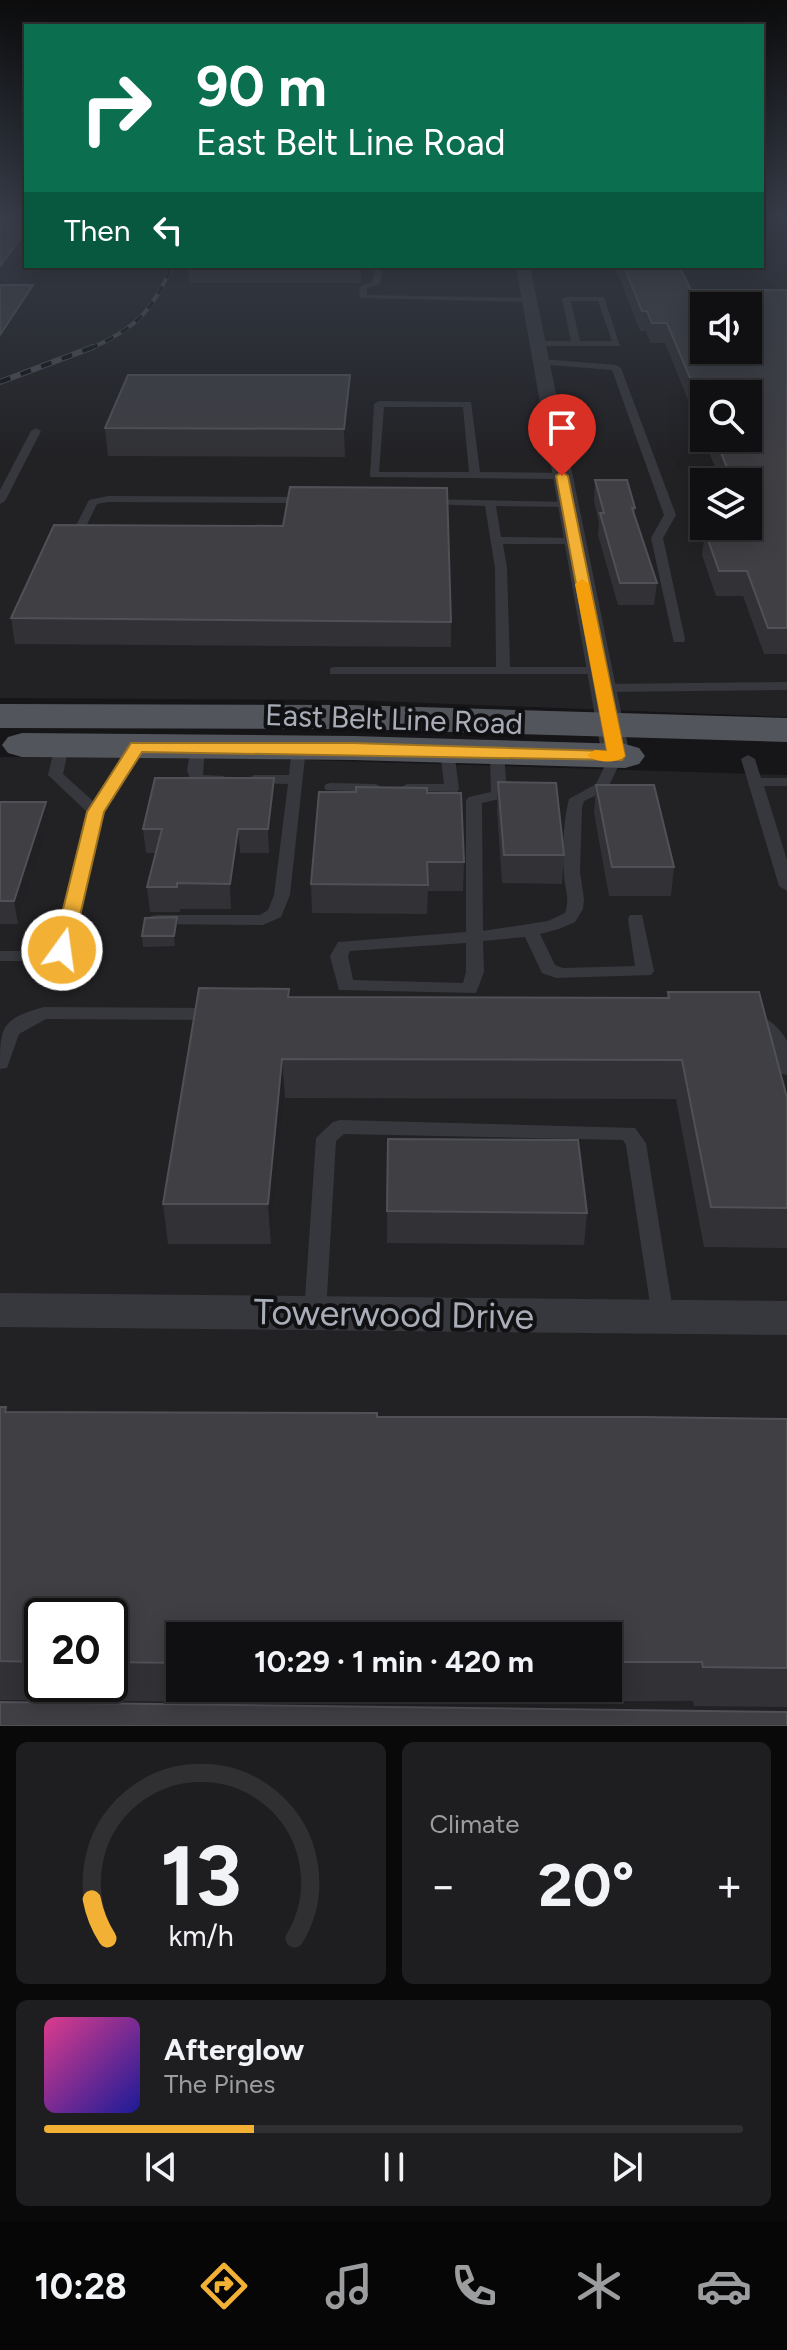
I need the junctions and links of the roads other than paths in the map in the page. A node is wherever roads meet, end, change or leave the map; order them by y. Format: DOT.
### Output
graph roads {
  1 [pos="397,298"];
  2 [pos="529,300"];
  3 [pos="576,344"];
  4 [pos="539,353"];
  5 [pos="36,431"];
  6 [pos="475,475"];
  7 [pos="562,476"];
  8 [pos="0,501"];
  9 [pos="320,501"];
  10 [pos="413,502"];
  11 [pos="490,502"];
  12 [pos="567,504"];
  13 [pos="76,537"];
  14 [pos="497,540"];
  15 [pos="574,541"];
  16 [pos="679,639"];
  17 [pos="335,671"];
  18 [pos="503,671"];
  19 [pos="787,686"];
  20 [pos="607,710"];
  21 [pos="0,716"];
  22 [pos="787,730"];
  23 [pos="0,745"];
  24 [pos="62,746"];
  25 [pos="137,747"];
  26 [pos="497,753"];
  27 [pos="787,759"];
  28 [pos="298,764"];
  29 [pos="449,770"];
  30 [pos="751,770"];
  31 [pos="787,782"];
  32 [pos="331,787"];
  33 [pos="507,795"];
  34 [pos="96,812"];
  35 [pos="787,886"];
  36 [pos="636,919"];
  37 [pos="147,920"];
  38 [pos="530,930"];
  39 [pos="473,936"];
  40 [pos="0,956"];
  41 [pos="236,1014"];
  42 [pos="731,1017"];
  43 [pos="0,1063"];
  44 [pos="787,1068"];
  45 [pos="0,1310"];
  46 [pos="315,1313"];
  47 [pos="663,1317"];
  48 [pos="787,1318"];
  1 -- 2 [label="lane"];
  2 -- 4 [label="street"];
  3 -- 3 [label="lane"];
  3 -- 4 [label="lane"];
  4 -- 7 [label="street"];
  4 -- 16 [label="lane"];
  5 -- 8 [label="lane"];
  6 -- 6 [label="lane"];
  6 -- 7 [label="lane"];
  7 -- 12 [label="street"];
  9 -- 13 [label="lane"];
  10 -- 11 [label="lane"];
  11 -- 12 [label="lane"];
  11 -- 14 [label="lane"];
  12 -- 15 [label="street"];
  14 -- 15 [label="lane"];
  14 -- 18 [label="lane"];
  15 -- 20 [label="street"];
  17 -- 18 [label="lane"];
  18 -- 20 [label="lane"];
  19 -- 20 [label="lane"];
  20 -- 21 [label="main road, East Belt Line Road"];
  20 -- 22 [label="main road, East Belt Line Road"];
  20 -- 26 [label="main road, East Belt Line Road"];
  20 -- 30 [label="main road, East Belt Line Road"];
  20 -- 38 [label="lane"];
  23 -- 24 [label="main road, East Belt Line Road"];
  24 -- 25 [label="main road, East Belt Line Road"];
  24 -- 34 [label="lane"];
  25 -- 28 [label="main road, East Belt Line Road"];
  25 -- 34 [label="lane"];
  26 -- 29 [label="main road, East Belt Line Road"];
  26 -- 33 [label="lane"];
  27 -- 30 [label="main road, East Belt Line Road"];
  28 -- 29 [label="main road, East Belt Line Road"];
  28 -- 37 [label="lane"];
  29 -- 32 [label="lane"];
  29 -- 33 [label="lane"];
  30 -- 31 [label="lane"];
  30 -- 35 [label="lane"];
  33 -- 39 [label="lane"];
  34 -- 40 [label="lane"];
  36 -- 38 [label="lane"];
  38 -- 39 [label="lane"];
  39 -- 39 [label="lane"];
  41 -- 43 [label="lane"];
  42 -- 44 [label="lane"];
  45 -- 46 [label="street, Towerwood Drive"];
  46 -- 47 [label="street, Towerwood Drive"];
  46 -- 47 [label="lane"];
  47 -- 48 [label="street, Towerwood Drive"];
}
